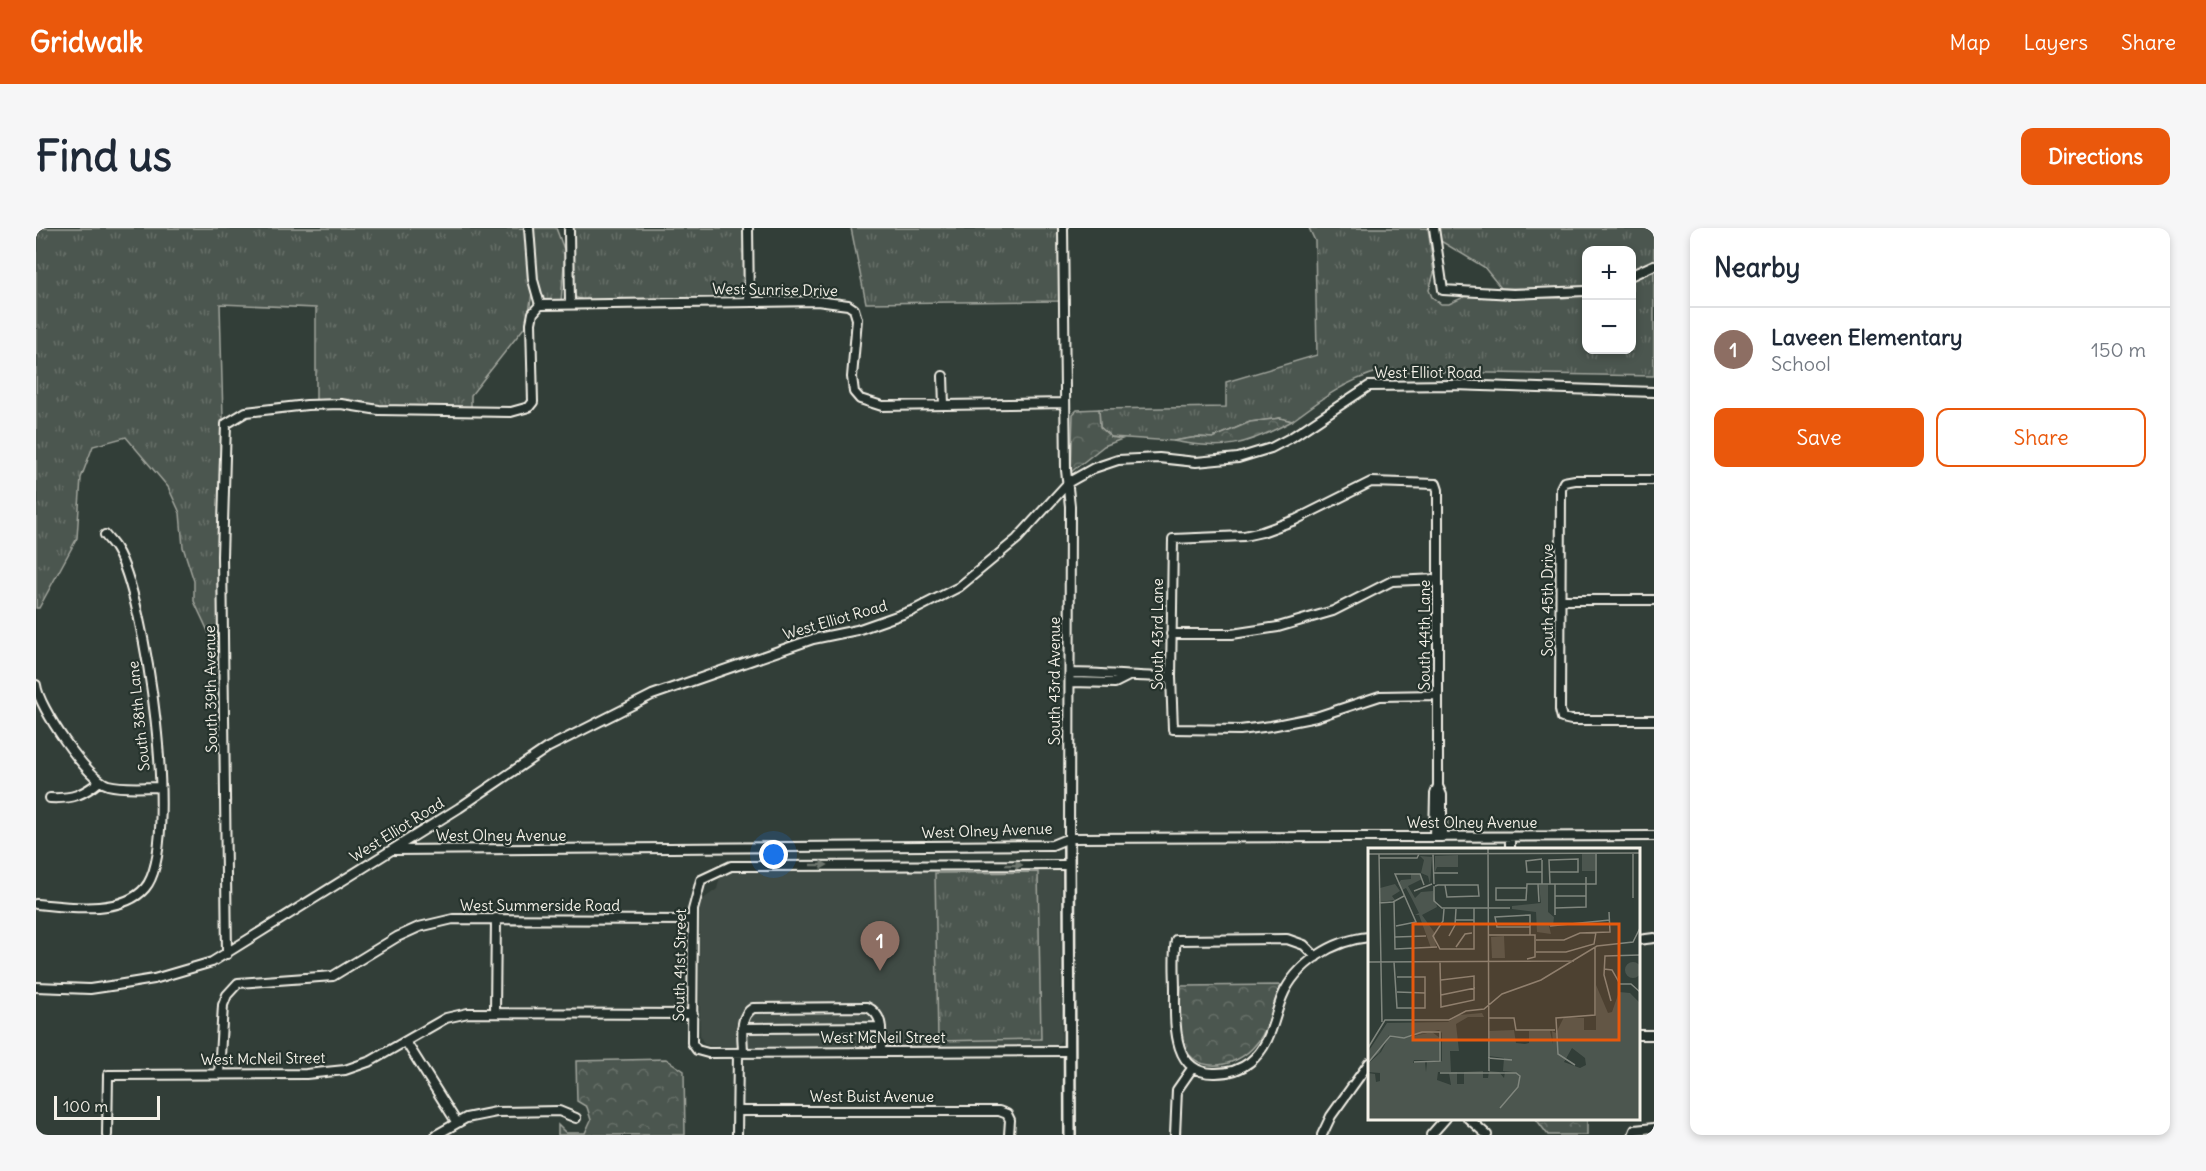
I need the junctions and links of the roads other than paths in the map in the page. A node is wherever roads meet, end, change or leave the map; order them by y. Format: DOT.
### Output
graph roads {
  1 [pos="529,228"];
  2 [pos="748,228"];
  3 [pos="1063,228"];
  4 [pos="1434,229"];
  5 [pos="568,230"];
  6 [pos="1654,265"];
  7 [pos="1636,273"];
  8 [pos="1582,291"];
  9 [pos="749,302"];
  10 [pos="570,304"];
  11 [pos="540,305"];
  12 [pos="943,376"];
  13 [pos="1654,392"];
  14 [pos="1064,403"];
  15 [pos="944,405"];
  16 [pos="1654,480"];
  17 [pos="1069,482"];
  18 [pos="1436,484"];
  19 [pos="105,535"];
  20 [pos="1438,579"];
  21 [pos="1562,600"];
  22 [pos="1654,600"];
  23 [pos="1171,634"];
  24 [pos="1101,673"];
  25 [pos="1127,677"];
  26 [pos="1171,677"];
  27 [pos="1070,678"];
  28 [pos="1101,683"];
  29 [pos="36,685"];
  30 [pos="1438,695"];
  31 [pos="1654,720"];
  32 [pos="100,781"];
  33 [pos="159,787"];
  34 [pos="51,798"];
  35 [pos="1654,836"];
  36 [pos="1438,837"];
  37 [pos="1510,837"];
  38 [pos="1070,838"];
  39 [pos="1510,848"];
  40 [pos="392,850"];
  41 [pos="1068,865"];
  42 [pos="36,904"];
  43 [pos="496,918"];
  44 [pos="693,920"];
  45 [pos="1368,937"];
  46 [pos="1654,938"];
  47 [pos="1639,940"];
  48 [pos="227,954"];
  49 [pos="1316,957"];
  50 [pos="36,987"];
  51 [pos="495,1012"];
  52 [pos="693,1014"];
  53 [pos="881,1027"];
  54 [pos="742,1028"];
  55 [pos="406,1042"];
  56 [pos="697,1050"];
  57 [pos="1069,1051"];
  58 [pos="881,1052"];
  59 [pos="741,1053"];
  60 [pos="1368,1064"];
  61 [pos="1193,1067"];
  62 [pos="219,1074"];
  63 [pos="737,1111"];
  64 [pos="576,1118"];
  65 [pos="1445,1120"];
  66 [pos="1468,1120"];
  67 [pos="457,1123"];
  68 [pos="1654,1128"];
  69 [pos="1634,1132"];
  70 [pos="107,1135"];
  71 [pos="436,1135"];
  72 [pos="737,1135"];
  73 [pos="1009,1135"];
  74 [pos="1070,1135"];
  75 [pos="1175,1135"];
  76 [pos="1322,1135"];
  77 [pos="1431,1135"];
  78 [pos="1486,1135"];
  1 -- 11 [label="street"];
  2 -- 9 [label="street"];
  3 -- 14 [label="street, South 43rd Avenue"];
  4 -- 8 [label="street"];
  5 -- 10 [label="street"];
  6 -- 7 [label="street"];
  9 -- 10 [label="street, West Sunrise Drive"];
  9 -- 15 [label="street, West Sunrise Drive"];
  10 -- 11 [label="street, West Sunrise Drive"];
  11 -- 48 [label="street, South 39th Avenue"];
  12 -- 15 [label="street"];
  13 -- 17 [label="street, West Elliot Road"];
  14 -- 15 [label="street, West Sunrise Drive"];
  14 -- 17 [label="street, South 43rd Avenue"];
  16 -- 21 [label="street, South 45th Drive"];
  17 -- 27 [label="street, South 43rd Avenue"];
  17 -- 40 [label="street, West Elliot Road"];
  18 -- 20 [label="street, South 44th Lane"];
  18 -- 23 [label="street, South 43rd Lane"];
  19 -- 33 [label="street, South 38th Lane"];
  20 -- 23 [label="street"];
  20 -- 30 [label="street, South 44th Lane"];
  21 -- 22 [label="street"];
  21 -- 31 [label="street, South 45th Drive"];
  23 -- 26 [label="street, South 43rd Lane"];
  24 -- 25 [label="street"];
  24 -- 27 [label="street"];
  24 -- 28 [label="street"];
  25 -- 26 [label="street"];
  25 -- 28 [label="street"];
  26 -- 30 [label="street, South 43rd Lane"];
  27 -- 28 [label="street"];
  27 -- 38 [label="street, South 43rd Avenue"];
  29 -- 32 [label="street"];
  30 -- 36 [label="street, South 44th Lane"];
  32 -- 33 [label="street"];
  32 -- 34 [label="street"];
  33 -- 42 [label="street, South 38th Lane"];
  35 -- 37 [label="street, West Olney Avenue"];
  36 -- 37 [label="street, West Olney Avenue"];
  36 -- 38 [label="street, West Olney Avenue"];
  37 -- 39 [label="street"];
  38 -- 40 [label="street, West Olney Avenue"];
  38 -- 41 [label="street, South 43rd Avenue"];
  40 -- 48 [label="street, West Elliot Road"];
  44 -- 41 [label="street, South 41st Street, one-way"];
  41 -- 57 [label="street, South 43rd Avenue"];
  43 -- 44 [label="street, West Summerside Road"];
  43 -- 51 [label="street"];
  43 -- 62 [label="street, West Summerside Road"];
  44 -- 52 [label="street, South 41st Street"];
  45 -- 49 [label="street"];
  46 -- 47 [label="street"];
  48 -- 50 [label="street, West Elliot Road"];
  49 -- 61 [label="street"];
  49 -- 61 [label="street"];
  51 -- 52 [label="street, West McNeil Street"];
  51 -- 55 [label="street, West McNeil Street"];
  52 -- 56 [label="street, South 41st Street"];
  53 -- 54 [label="street"];
  53 -- 54 [label="street"];
  53 -- 58 [label="street"];
  54 -- 59 [label="street"];
  55 -- 62 [label="street, West McNeil Street"];
  55 -- 67 [label="street"];
  56 -- 59 [label="street, West McNeil Street"];
  57 -- 58 [label="street, West McNeil Street"];
  57 -- 74 [label="street, South 43rd Avenue"];
  58 -- 59 [label="street, West McNeil Street"];
  59 -- 63 [label="street"];
  60 -- 76 [label="street"];
  61 -- 75 [label="street"];
  62 -- 70 [label="street, West McNeil Street"];
  63 -- 72 [label="street"];
  63 -- 73 [label="street, West Buist Avenue"];
  64 -- 67 [label="street"];
  65 -- 77 [label="street"];
  66 -- 78 [label="street"];
  67 -- 71 [label="street"];
  68 -- 69 [label="street"];
}
